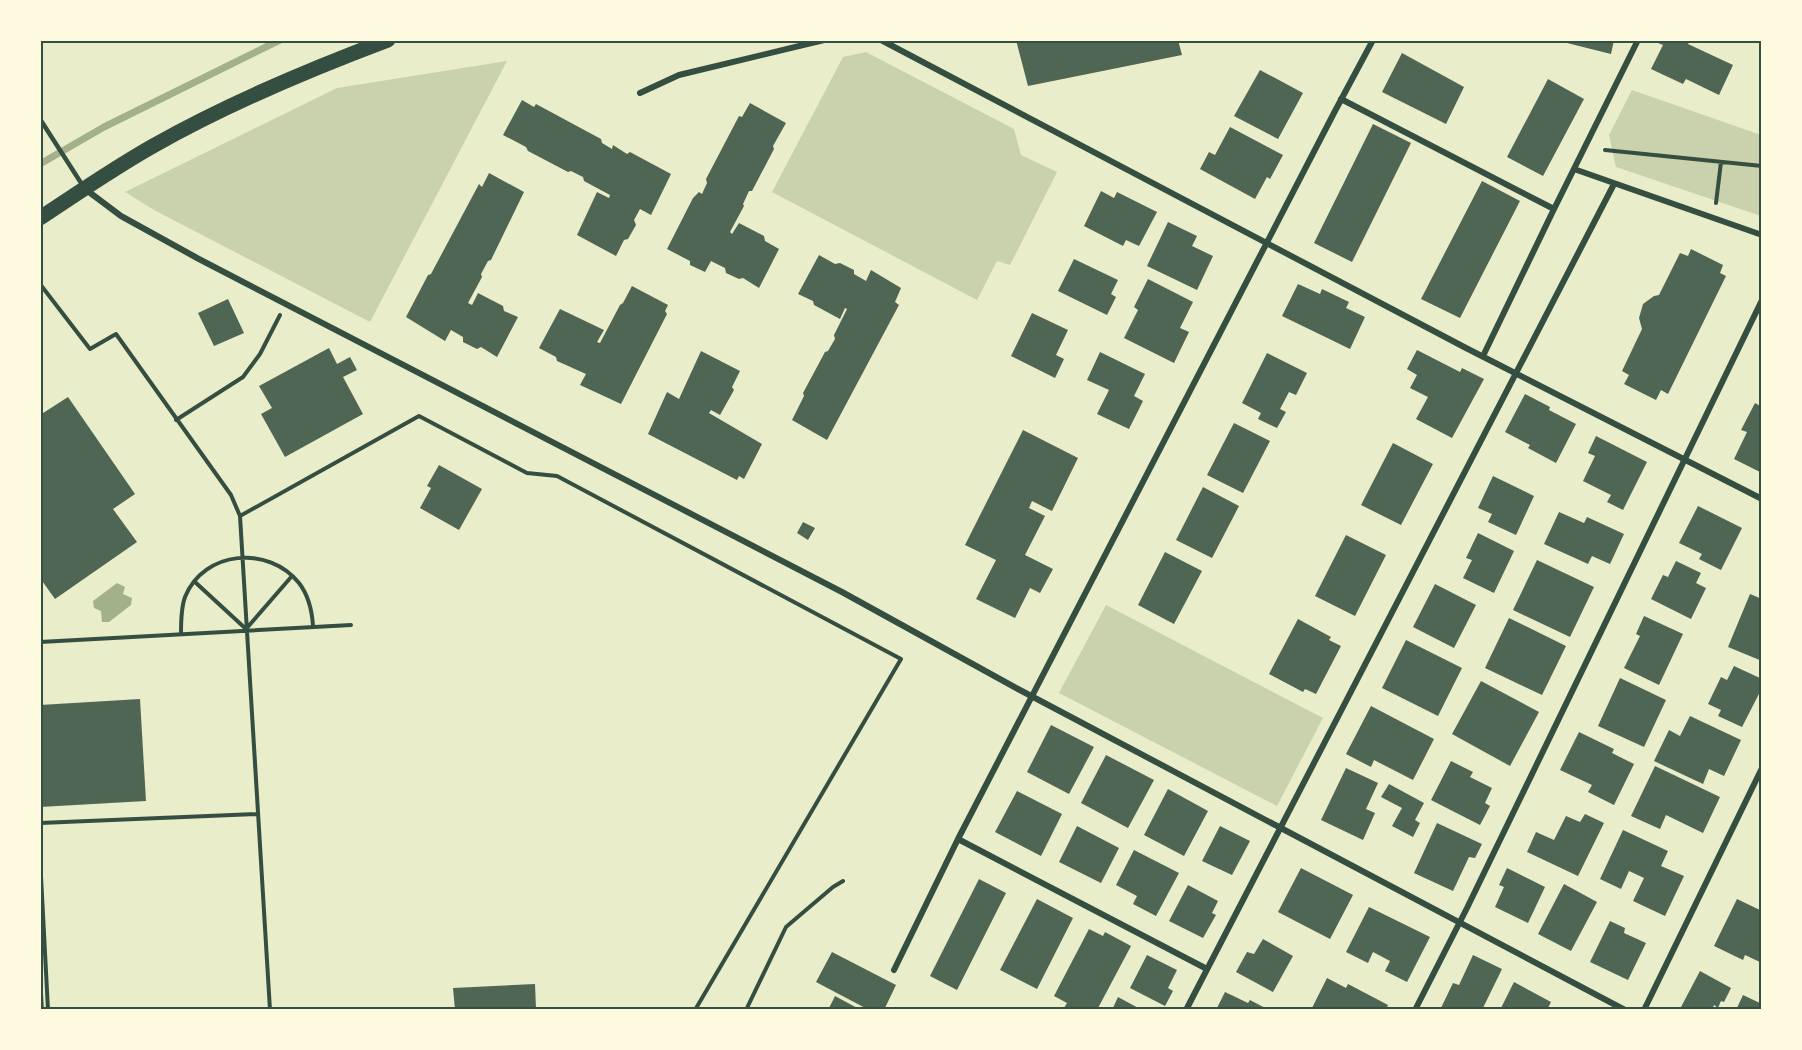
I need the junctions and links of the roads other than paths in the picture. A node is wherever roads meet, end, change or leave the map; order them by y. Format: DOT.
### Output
graph roads {
  1 [pos="388,40"];
  2 [pos="824,40"];
  3 [pos="881,40"];
  4 [pos="1373,40"];
  5 [pos="1638,40"];
  6 [pos="640,93"];
  7 [pos="1341,99"];
  8 [pos="40,119"];
  9 [pos="1574,169"];
  10 [pos="1614,184"];
  11 [pos="85,189"];
  12 [pos="1554,209"];
  13 [pos="40,218"];
  14 [pos="1761,235"];
  15 [pos="1268,242"];
  16 [pos="1761,300"];
  17 [pos="1483,356"];
  18 [pos="1517,373"];
  19 [pos="1684,458"];
  20 [pos="1761,499"];
  21 [pos="1032,696"];
  22 [pos="1761,768"];
  23 [pos="1281,828"];
  24 [pos="958,839"];
  25 [pos="1459,922"];
  26 [pos="1207,969"];
  27 [pos="894,970"];
  28 [pos="1186,1010"];
  29 [pos="1415,1010"];
  30 [pos="1624,1010"];
  31 [pos="1644,1010"];
  1 -- 11 [label="main road"];
  2 -- 6 [label="street"];
  3 -- 15 [label="street"];
  4 -- 7 [label="street"];
  5 -- 9 [label="street"];
  7 -- 12 [label="street"];
  7 -- 15 [label="street"];
  8 -- 11 [label="lane"];
  9 -- 10 [label="street"];
  9 -- 12 [label="street"];
  10 -- 14 [label="street"];
  10 -- 18 [label="street"];
  11 -- 13 [label="main road"];
  11 -- 21 [label="street"];
  12 -- 17 [label="street"];
  15 -- 17 [label="street"];
  15 -- 21 [label="street"];
  16 -- 19 [label="street"];
  17 -- 18 [label="street"];
  18 -- 19 [label="street"];
  18 -- 23 [label="street"];
  19 -- 20 [label="street"];
  19 -- 25 [label="street"];
  21 -- 23 [label="street"];
  21 -- 24 [label="street"];
  22 -- 31 [label="street"];
  23 -- 25 [label="street"];
  23 -- 26 [label="street"];
  24 -- 26 [label="street"];
  24 -- 27 [label="street"];
  25 -- 29 [label="street"];
  25 -- 30 [label="street"];
  26 -- 28 [label="street"];
}
